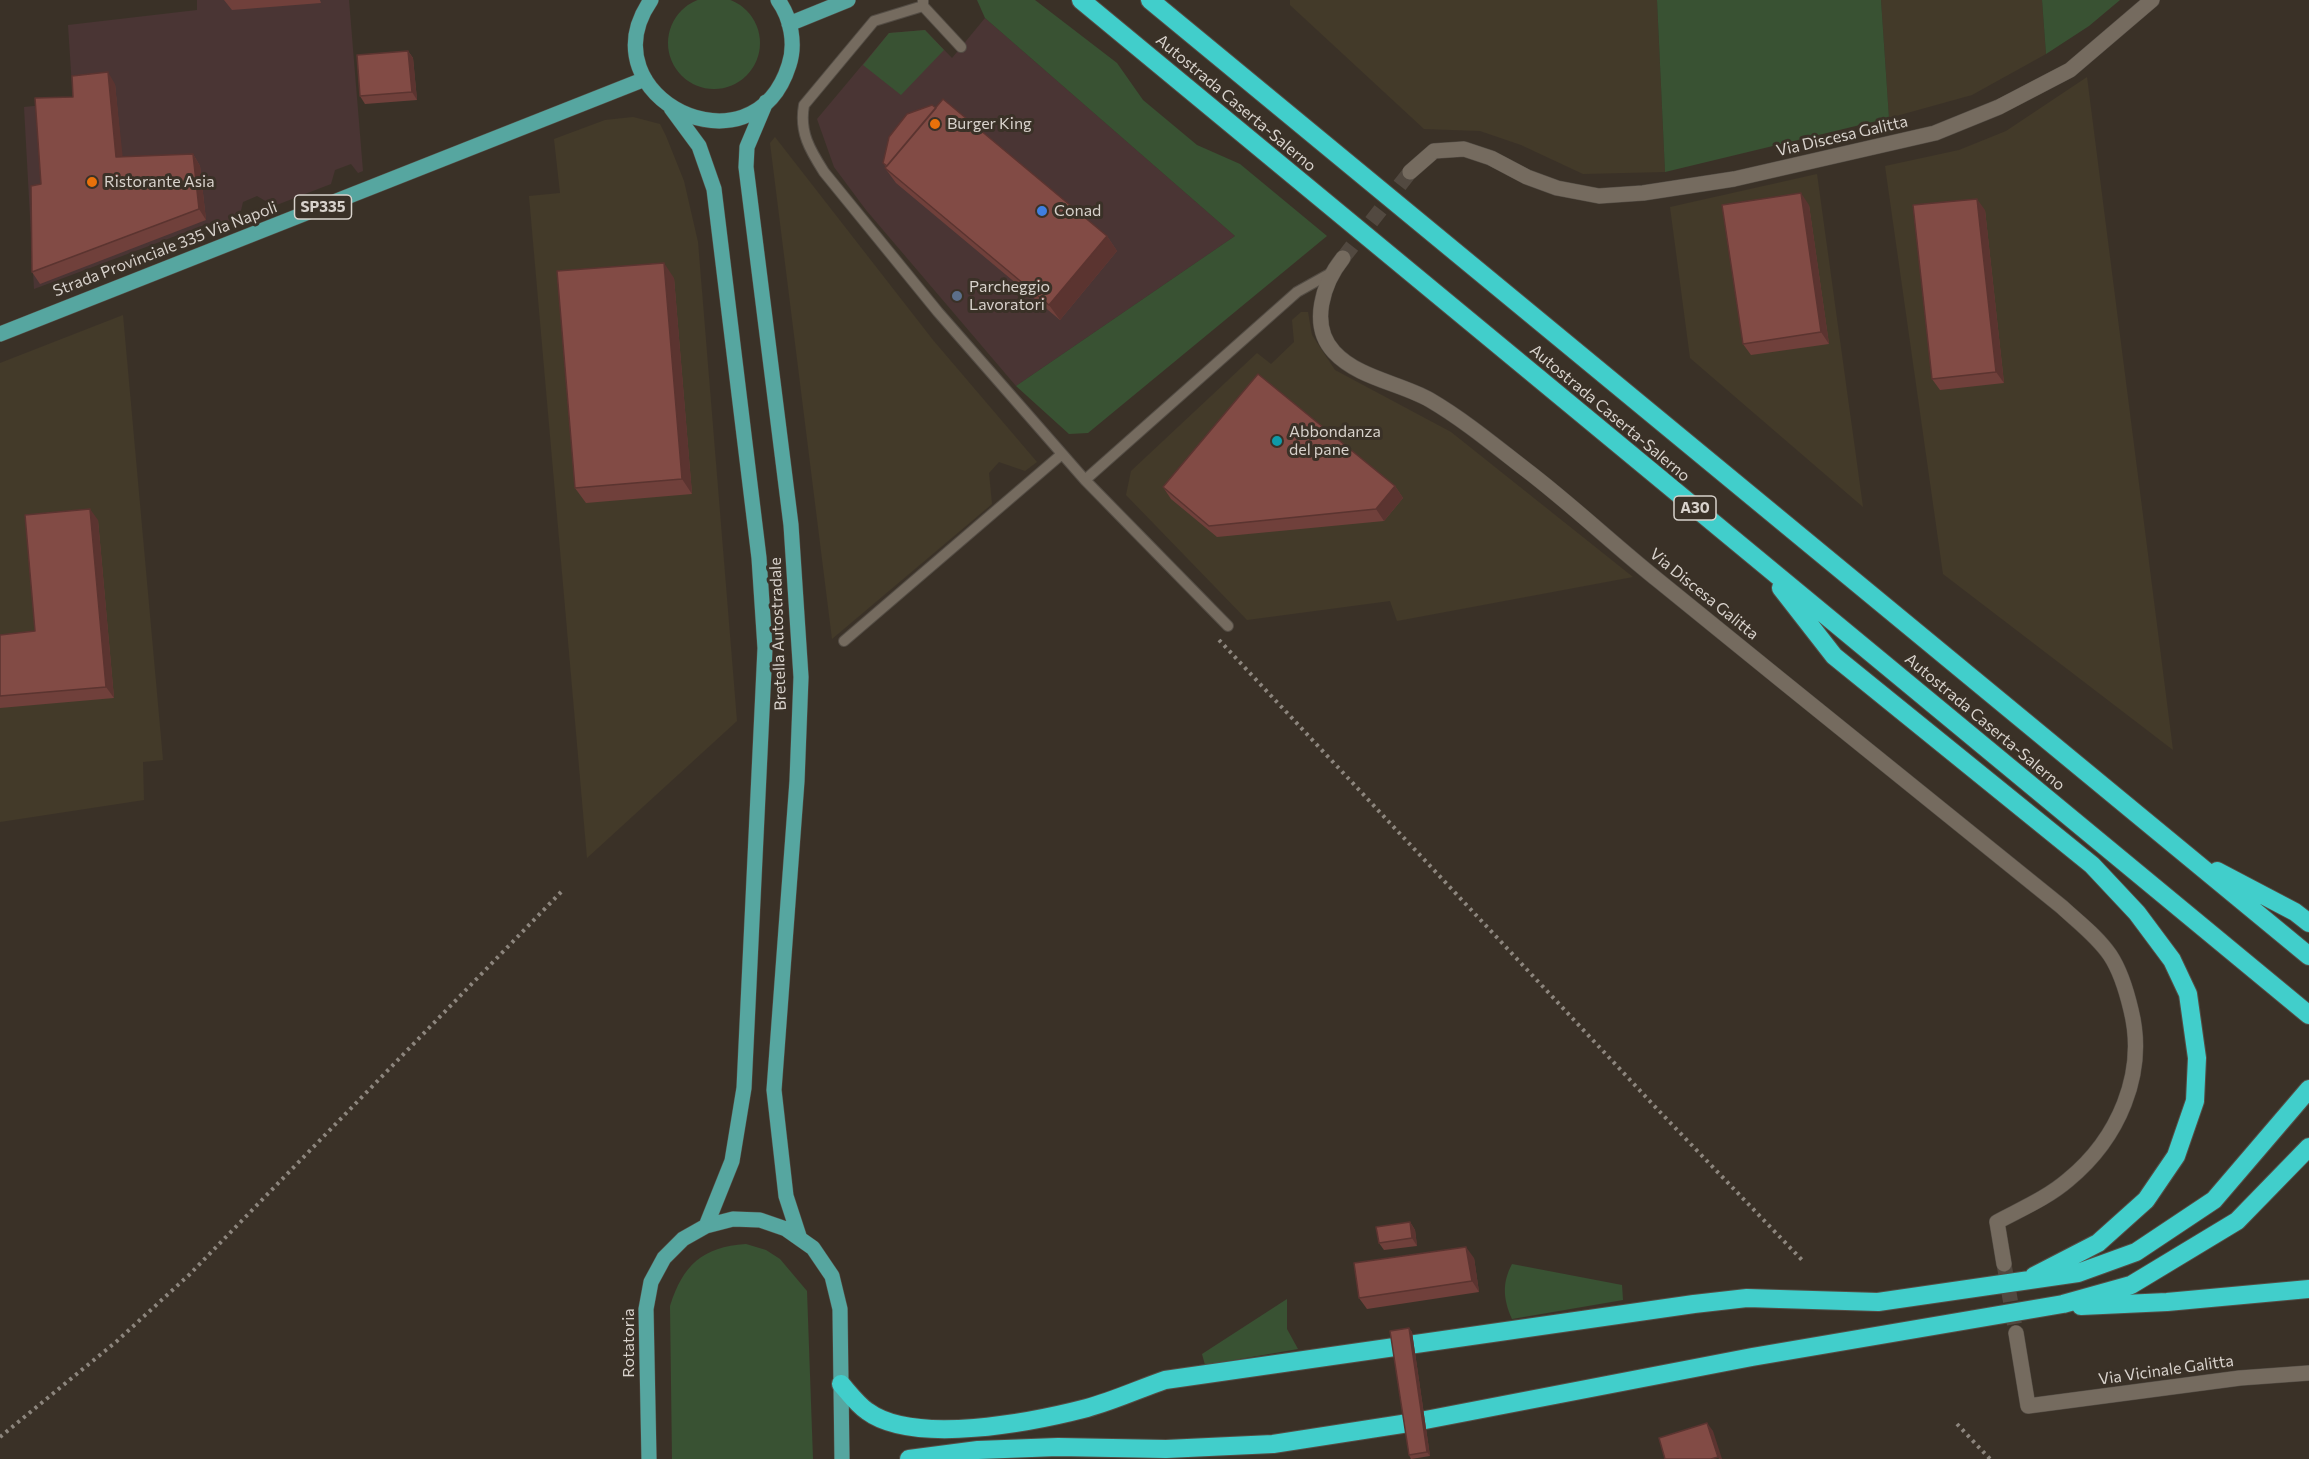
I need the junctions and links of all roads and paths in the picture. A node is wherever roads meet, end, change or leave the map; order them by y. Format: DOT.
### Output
graph roads {
  1 [pos="651,0"];
  2 [pos="778,0"];
  3 [pos="848,0"];
  4 [pos="1081,0"];
  5 [pos="1150,0"];
  6 [pos="2152,0"];
  7 [pos="923,3"];
  8 [pos="789,24"];
  9 [pos="961,47"];
  10 [pos="645,80"];
  11 [pos="766,102"];
  12 [pos="671,108"];
  13 [pos="1410,172"];
  14 [pos="1343,258"];
  15 [pos="1331,273"];
  16 [pos="0,334"];
  17 [pos="1062,454"];
  18 [pos="1084,480"];
  19 [pos="1762,563"];
  20 [pos="1228,626"];
  21 [pos="844,641"];
  22 [pos="2182,852"];
  23 [pos="563,890"];
  24 [pos="2309,923"];
  25 [pos="2309,957"];
  26 [pos="2309,1015"];
  27 [pos="2309,1089"];
  28 [pos="2309,1148"];
  29 [pos="706,1226"];
  30 [pos="800,1239"];
  31 [pos="1802,1260"];
  32 [pos="2004,1264"];
  33 [pos="2019,1284"];
  34 [pos="2309,1288"];
  35 [pos="2026,1309"];
  36 [pos="2016,1333"];
  37 [pos="2309,1373"];
  38 [pos="841,1384"];
  39 [pos="1957,1424"];
  40 [pos="0,1437"];
  41 [pos="649,1459"];
  42 [pos="842,1459"];
  43 [pos="909,1459"];
  44 [pos="1990,1459"];
  1 -- 10 [label="main road"];
  2 -- 8 [label="main road"];
  3 -- 8 [label="main road"];
  4 -- 19 [label="highway, Autostrada Caserta-Salerno / A30"];
  5 -- 22 [label="highway, Autostrada Caserta-Salerno / A30"];
  6 -- 13 [label="street, Via Discesa Galitta"];
  7 -- 9 [label="lane"];
  7 -- 17 [label="lane"];
  8 -- 11 [label="main road"];
  10 -- 12 [label="main road, Bretella Autostradale"];
  10 -- 16 [label="main road, Strada Provinciale 335 Via Napoli / SP335"];
  11 -- 12 [label="main road"];
  11 -- 30 [label="main road, Bretella Autostradale"];
  12 -- 29 [label="main road, Bretella Autostradale"];
  14 -- 15 [label="street, Via Discesa Galitta"];
  15 -- 18 [label="lane"];
  15 -- 32 [label="street, Via Discesa Galitta"];
  17 -- 18 [label="lane"];
  17 -- 21 [label="lane"];
  18 -- 20 [label="lane"];
  19 -- 26 [label="highway, Autostrada Caserta-Salerno / A30"];
  19 -- 33 [label="highway"];
  20 -- 31 [label="path"];
  22 -- 24 [label="highway"];
  22 -- 25 [label="highway, Autostrada Caserta-Salerno / A30"];
  23 -- 40 [label="path"];
  27 -- 33 [label="highway"];
  28 -- 35 [label="highway"];
  29 -- 30 [label="main road, Rotatoria"];
  29 -- 41 [label="main road, Rotatoria"];
  30 -- 38 [label="main road, Rotatoria"];
  33 -- 38 [label="highway"];
  34 -- 35 [label="highway"];
  35 -- 43 [label="highway"];
  36 -- 37 [label="street, Via Vicinale Galitta"];
  38 -- 42 [label="main road, Rotatoria"];
  39 -- 44 [label="path"];
}
